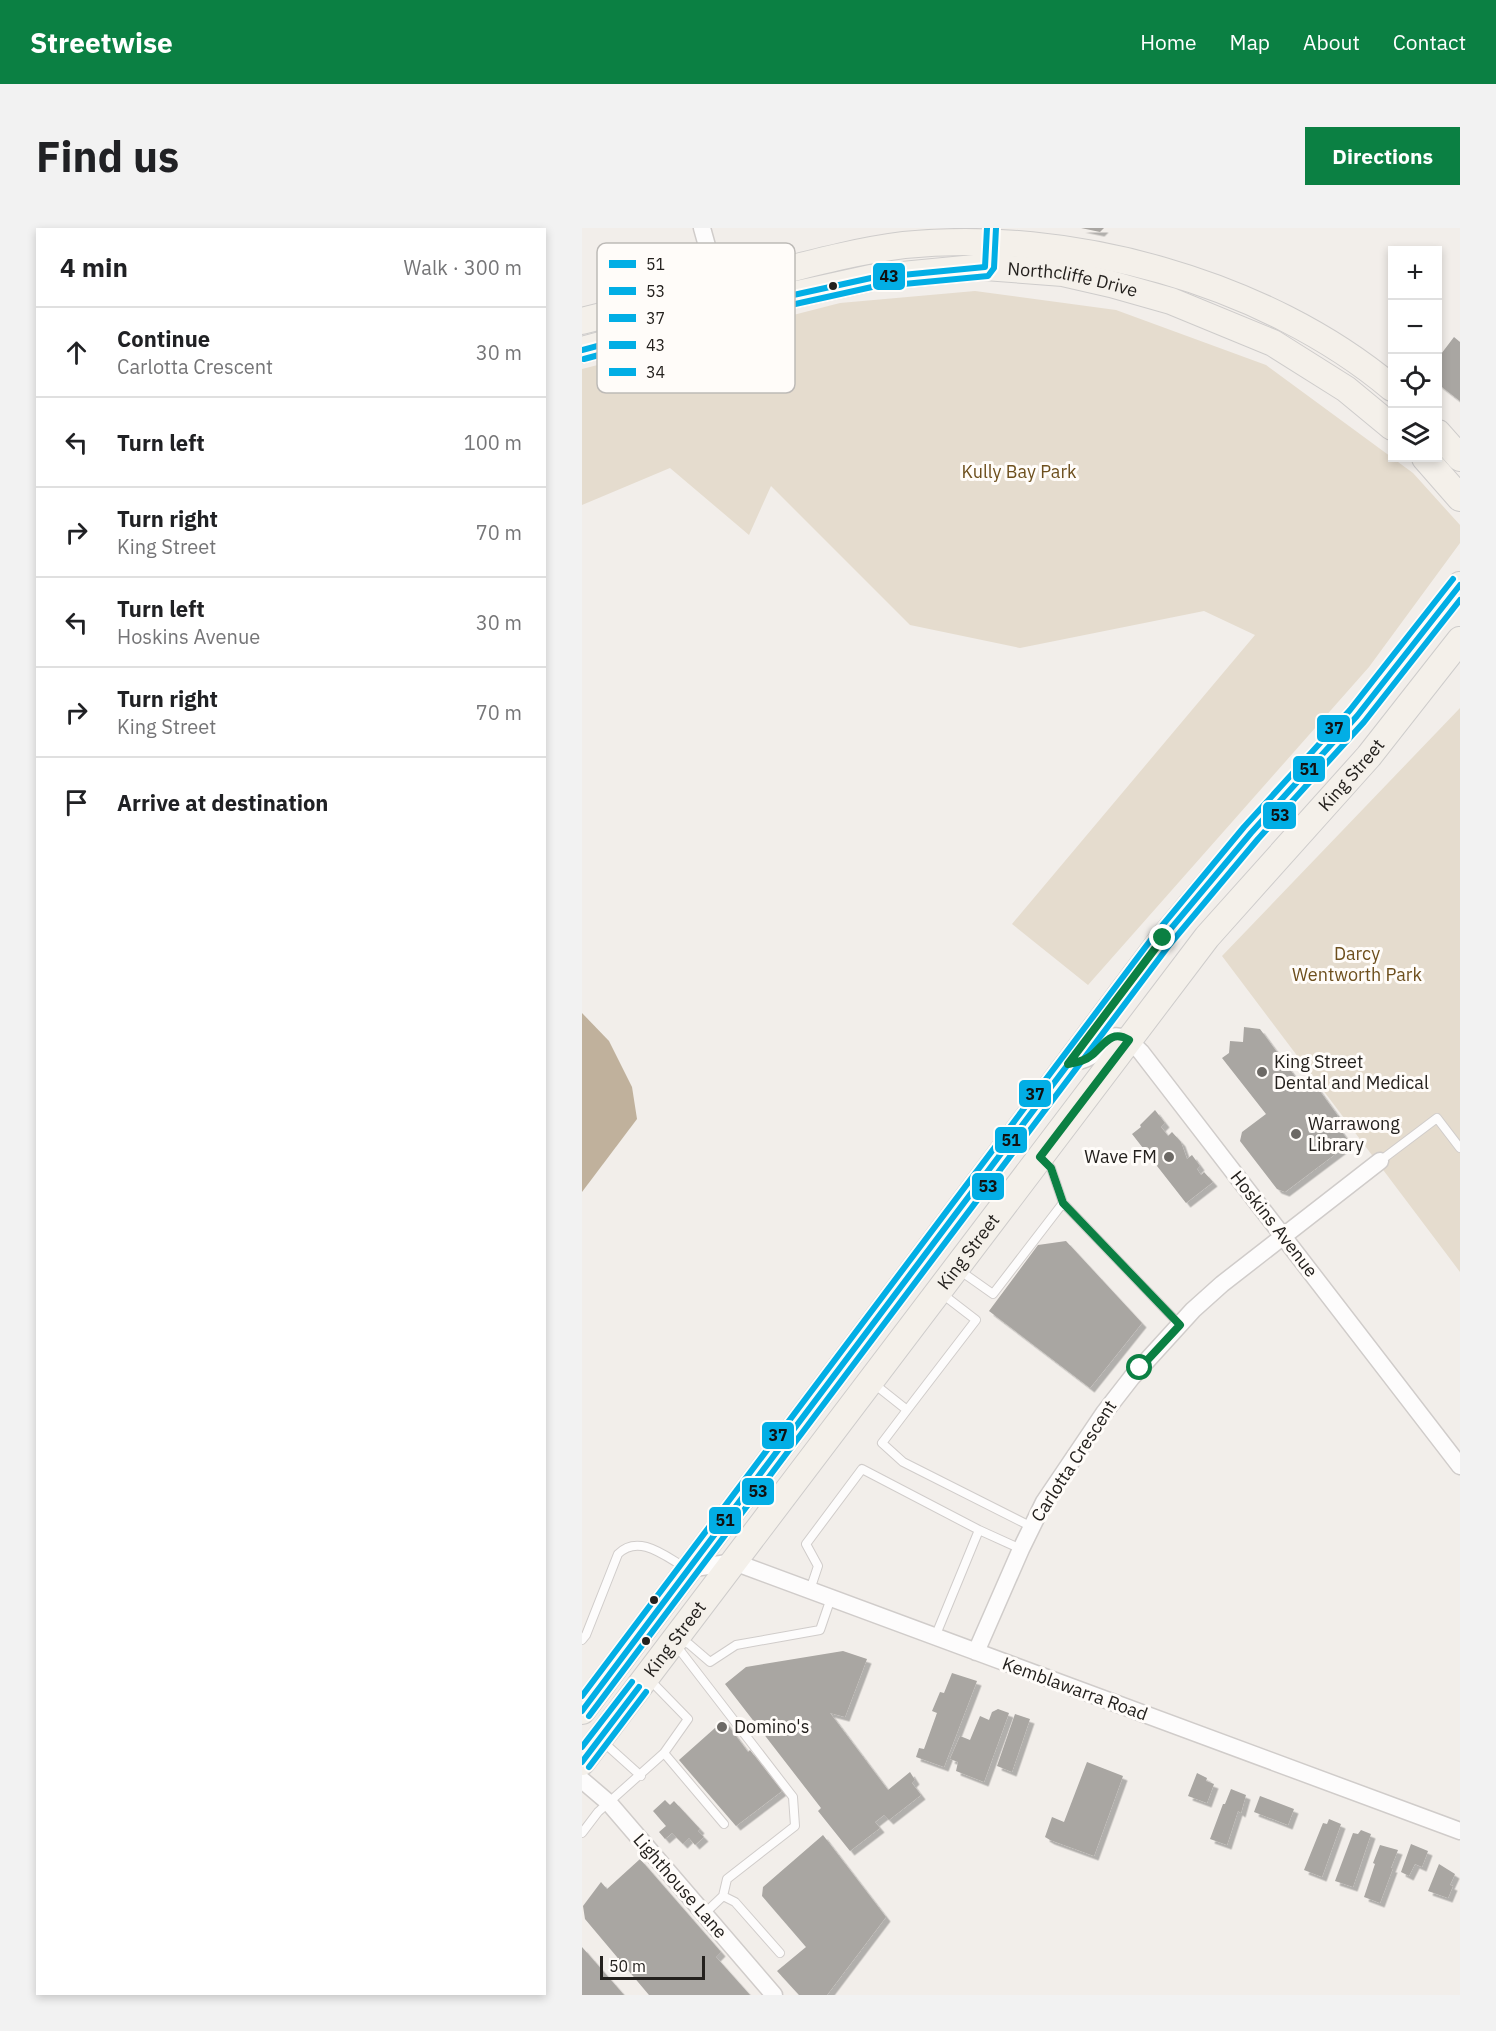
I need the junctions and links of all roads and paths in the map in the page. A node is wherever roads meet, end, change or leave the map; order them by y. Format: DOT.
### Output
graph roads {
  1 [pos="702,228"];
  2 [pos="706,243"];
  3 [pos="795,268"];
  4 [pos="795,296"];
  5 [pos="597,317"];
  6 [pos="582,321"];
  7 [pos="597,346"];
  8 [pos="582,350"];
  9 [pos="1388,385"];
  10 [pos="1388,424"];
  11 [pos="1442,438"];
  12 [pos="1460,458"];
  13 [pos="1428,462"];
  14 [pos="1460,498"];
  15 [pos="1460,585"];
  16 [pos="1460,640"];
  17 [pos="1129,1040"];
  18 [pos="1068,1064"];
  19 [pos="1460,1148"];
  20 [pos="1040,1157"];
  21 [pos="1380,1161"];
  22 [pos="1063,1203"];
  23 [pos="1283,1235"];
  24 [pos="956,1268"];
  25 [pos="938,1291"];
  26 [pos="1180,1325"];
  27 [pos="871,1381"];
  28 [pos="907,1410"];
  29 [pos="1460,1466"];
  30 [pos="1032,1527"];
  31 [pos="979,1530"];
  32 [pos="1021,1549"];
  33 [pos="734,1562"];
  34 [pos="688,1569"];
  35 [pos="810,1590"];
  36 [pos="831,1598"];
  37 [pos="935,1637"];
  38 [pos="582,1640"];
  39 [pos="674,1640"];
  40 [pos="976,1652"];
  41 [pos="646,1677"];
  42 [pos="582,1711"];
  43 [pos="600,1738"];
  44 [pos="664,1753"];
  45 [pos="582,1762"];
  46 [pos="641,1776"];
  47 [pos="582,1780"];
  48 [pos="609,1803"];
  49 [pos="724,1824"];
  50 [pos="1460,1831"];
  51 [pos="582,1833"];
  52 [pos="723,1896"];
  53 [pos="704,1914"];
  54 [pos="780,1953"];
  55 [pos="774,1995"];
  1 -- 2 [label="street"];
  3 -- 9 [label="main road, Northcliffe Drive"];
  4 -- 10 [label="main road, Northcliffe Drive"];
  5 -- 6 [label="main road, Northcliffe Drive"];
  7 -- 8 [label="main road, Northcliffe Drive"];
  11 -- 12 [label="main road"];
  13 -- 14 [label="main road"];
  15 -- 18 [label="main road, King Street"];
  16 -- 17 [label="main road, King Street"];
  17 -- 18 [label="street"];
  17 -- 20 [label="main road, King Street"];
  17 -- 23 [label="street, Hoskins Avenue"];
  18 -- 34 [label="main road, King Street"];
  19 -- 21 [label="lane"];
  20 -- 22 [label="lane"];
  20 -- 24 [label="main road, King Street"];
  21 -- 23 [label="street, Carlotta Crescent"];
  22 -- 24 [label="lane"];
  22 -- 26 [label="lane"];
  23 -- 26 [label="street, Carlotta Crescent"];
  23 -- 29 [label="street, Hoskins Avenue"];
  24 -- 25 [label="main road, King Street"];
  25 -- 27 [label="main road, King Street"];
  25 -- 28 [label="lane"];
  26 -- 30 [label="street, Carlotta Crescent"];
  27 -- 28 [label="lane"];
  27 -- 33 [label="main road, King Street"];
  28 -- 30 [label="lane"];
  30 -- 32 [label="street, Carlotta Crescent"];
  31 -- 32 [label="lane"];
  31 -- 35 [label="lane"];
  31 -- 37 [label="lane"];
  32 -- 40 [label="street, Carlotta Crescent"];
  33 -- 34 [label="street, Kemblawarra Road"];
  33 -- 35 [label="street, Kemblawarra Road"];
  33 -- 39 [label="main road, King Street"];
  34 -- 38 [label="lane"];
  34 -- 42 [label="main road, King Street"];
  35 -- 36 [label="street, Kemblawarra Road"];
  36 -- 37 [label="street, Kemblawarra Road"];
  36 -- 39 [label="lane"];
  37 -- 40 [label="street, Kemblawarra Road"];
  39 -- 41 [label="main road, King Street"];
  39 -- 52 [label="lane"];
  40 -- 50 [label="street, Kemblawarra Road"];
  41 -- 43 [label="main road, King Street"];
  41 -- 44 [label="lane"];
  43 -- 45 [label="main road, King Street"];
  43 -- 46 [label="lane"];
  44 -- 46 [label="lane"];
  44 -- 49 [label="lane"];
  46 -- 48 [label="lane"];
  47 -- 48 [label="street, Lighthouse Lane"];
  48 -- 51 [label="lane"];
  48 -- 53 [label="street, Lighthouse Lane"];
  52 -- 53 [label="lane"];
  52 -- 54 [label="lane"];
  53 -- 55 [label="street, Lighthouse Lane"];
}
